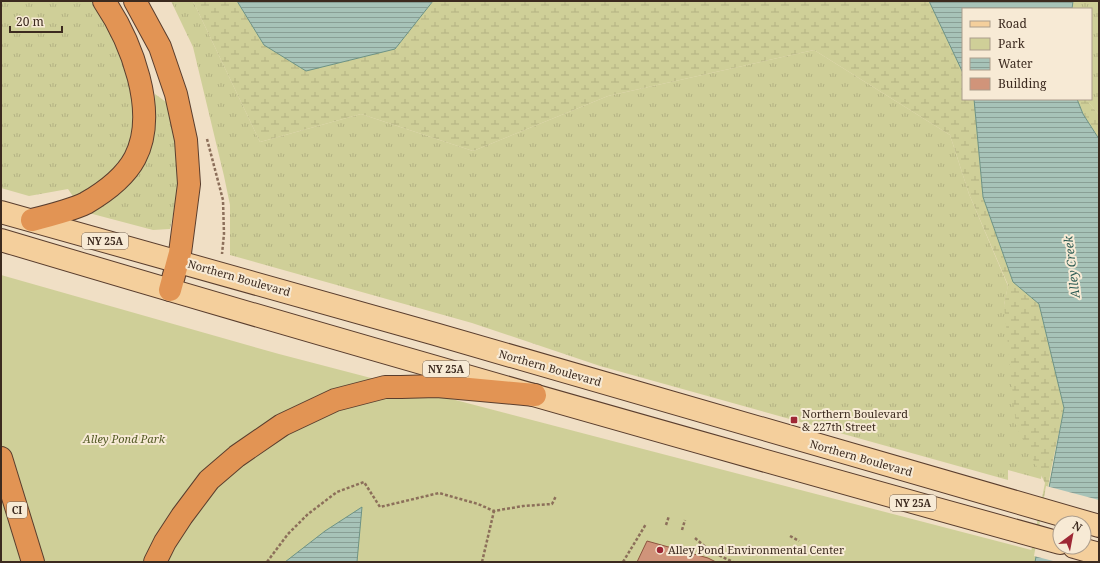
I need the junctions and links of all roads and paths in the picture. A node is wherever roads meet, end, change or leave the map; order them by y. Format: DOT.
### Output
graph roads {
  1 [pos="104,1"];
  2 [pos="135,1"];
  3 [pos="1,212"];
  4 [pos="32,220"];
  5 [pos="1,240"];
  6 [pos="178,261"];
  7 [pos="170,290"];
  8 [pos="535,395"];
  9 [pos="1,458"];
  10 [pos="556,496"];
  11 [pos="494,512"];
  12 [pos="669,516"];
  13 [pos="684,520"];
  14 [pos="646,524"];
  15 [pos="666,525"];
  16 [pos="1099,526"];
  17 [pos="682,530"];
  18 [pos="790,536"];
  19 [pos="695,538"];
  20 [pos="1052,541"];
  21 [pos="799,542"];
  22 [pos="33,562"];
  23 [pos="155,562"];
  24 [pos="268,562"];
  25 [pos="482,562"];
  26 [pos="623,562"];
  27 [pos="733,562"];
  1 -- 4 [label="highway"];
  2 -- 6 [label="highway"];
  3 -- 4 [label="main road, Northern Boulevard / NY 25A"];
  4 -- 6 [label="main road, Northern Boulevard / NY 25A"];
  5 -- 7 [label="main road, NY 25A"];
  6 -- 7 [label="highway"];
  6 -- 16 [label="main road, Northern Boulevard / NY 25A"];
  7 -- 8 [label="main road, NY 25A"];
  8 -- 20 [label="main road, NY 25A"];
  8 -- 23 [label="highway"];
  9 -- 22 [label="highway, CI"];
  10 -- 11 [label="path"];
  11 -- 24 [label="path"];
  11 -- 25 [label="path"];
  12 -- 15 [label="path"];
  13 -- 17 [label="path"];
  14 -- 26 [label="path"];
  18 -- 21 [label="path"];
  19 -- 27 [label="path"];
}
